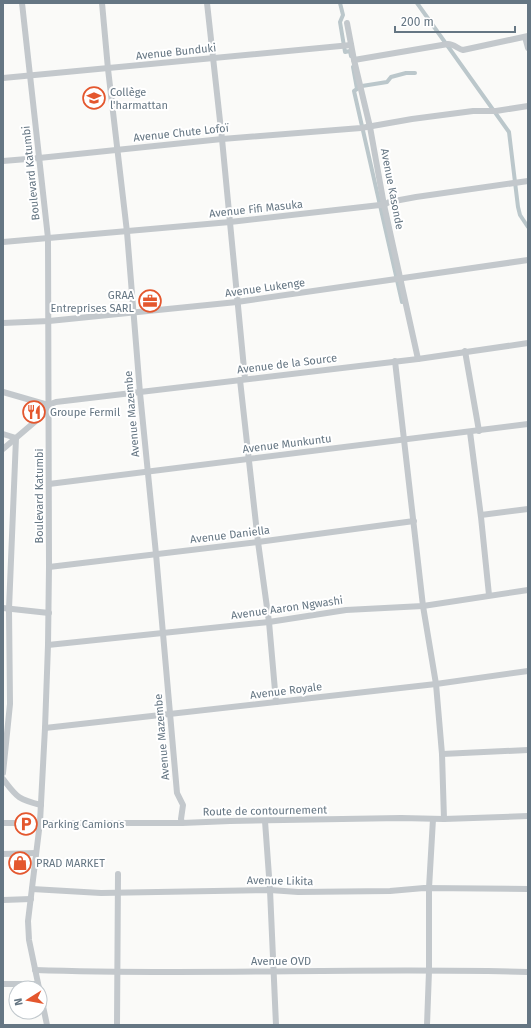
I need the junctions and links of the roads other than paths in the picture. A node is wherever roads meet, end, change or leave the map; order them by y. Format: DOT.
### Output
graph roads {
  1 [pos="22,3"];
  2 [pos="102,3"];
  3 [pos="207,3"];
  4 [pos="347,24"];
  5 [pos="526,36"];
  6 [pos="346,46"];
  7 [pos="528,48"];
  8 [pos="213,58"];
  9 [pos="354,60"];
  10 [pos="108,69"];
  11 [pos="30,76"];
  12 [pos="3,78"];
  13 [pos="528,106"];
  14 [pos="366,128"];
  15 [pos="222,139"];
  16 [pos="118,149"];
  17 [pos="39,158"];
  18 [pos="3,161"];
  19 [pos="528,180"];
  20 [pos="384,205"];
  21 [pos="230,222"];
  22 [pos="128,232"];
  23 [pos="48,238"];
  24 [pos="3,242"];
  25 [pos="528,260"];
  26 [pos="401,279"];
  27 [pos="237,302"];
  28 [pos="134,312"];
  29 [pos="49,321"];
  30 [pos="3,323"];
  31 [pos="528,343"];
  32 [pos="464,351"];
  33 [pos="418,359"];
  34 [pos="395,361"];
  35 [pos="242,380"];
  36 [pos="3,392"];
  37 [pos="140,393"];
  38 [pos="48,405"];
  39 [pos="528,424"];
  40 [pos="479,431"];
  41 [pos="470,432"];
  42 [pos="3,434"];
  43 [pos="16,438"];
  44 [pos="404,440"];
  45 [pos="3,449"];
  46 [pos="250,459"];
  47 [pos="148,472"];
  48 [pos="49,484"];
  49 [pos="528,508"];
  50 [pos="481,515"];
  51 [pos="414,521"];
  52 [pos="258,542"];
  53 [pos="156,554"];
  54 [pos="49,567"];
  55 [pos="528,590"];
  56 [pos="489,595"];
  57 [pos="423,606"];
  58 [pos="6,609"];
  59 [pos="49,613"];
  60 [pos="269,622"];
  61 [pos="164,634"];
  62 [pos="48,645"];
  63 [pos="528,671"];
  64 [pos="436,684"];
  65 [pos="276,702"];
  66 [pos="171,714"];
  67 [pos="45,728"];
  68 [pos="528,750"];
  69 [pos="442,754"];
  70 [pos="3,773"];
  71 [pos="3,779"];
  72 [pos="40,805"];
  73 [pos="528,816"];
  74 [pos="433,819"];
  75 [pos="444,819"];
  76 [pos="265,821"];
  77 [pos="40,822"];
  78 [pos="3,823"];
  79 [pos="182,823"];
  80 [pos="36,853"];
  81 [pos="3,854"];
  82 [pos="118,874"];
  83 [pos="429,888"];
  84 [pos="32,889"];
  85 [pos="270,890"];
  86 [pos="528,890"];
  87 [pos="118,893"];
  88 [pos="31,899"];
  89 [pos="3,900"];
  90 [pos="35,970"];
  91 [pos="273,971"];
  92 [pos="429,971"];
  93 [pos="528,972"];
  94 [pos="118,973"];
  95 [pos="38,980"];
  96 [pos="117,1025"];
  97 [pos="276,1025"];
  98 [pos="427,1025"];
  1 -- 11 [label="street, Boulevard Katumbi"];
  2 -- 10 [label="street, Avenue Mazembe"];
  3 -- 8 [label="street"];
  4 -- 6 [label="street, Avenue Kasonde"];
  5 -- 7 [label="street"];
  5 -- 9 [label="street"];
  6 -- 8 [label="street, Avenue Bunduki"];
  6 -- 9 [label="street, Avenue Kasonde"];
  8 -- 10 [label="street, Avenue Bunduki"];
  8 -- 15 [label="street"];
  9 -- 14 [label="street, Avenue Kasonde"];
  10 -- 11 [label="street, Avenue Bunduki"];
  10 -- 16 [label="street, Avenue Mazembe"];
  11 -- 12 [label="street, Avenue Bunduki"];
  11 -- 17 [label="street, Boulevard Katumbi"];
  13 -- 14 [label="street, Avenue Chute Lofoï"];
  14 -- 15 [label="street, Avenue Chute Lofoï"];
  14 -- 20 [label="street, Avenue Kasonde"];
  15 -- 16 [label="street, Avenue Chute Lofoï"];
  15 -- 21 [label="street"];
  16 -- 17 [label="street, Avenue Chute Lofoï"];
  16 -- 22 [label="street, Avenue Mazembe"];
  17 -- 18 [label="street, Avenue Chute Lofoï"];
  17 -- 23 [label="street, Boulevard Katumbi"];
  19 -- 20 [label="street, Avenue Fifi Masuka"];
  20 -- 21 [label="street, Avenue Fifi Masuka"];
  20 -- 26 [label="street, Avenue Kasonde"];
  21 -- 22 [label="street, Avenue Fifi Masuka"];
  21 -- 27 [label="street"];
  22 -- 23 [label="street, Avenue Fifi Masuka"];
  22 -- 28 [label="street, Avenue Mazembe"];
  23 -- 24 [label="street, Avenue Fifi Masuka"];
  23 -- 29 [label="street, Boulevard Katumbi"];
  25 -- 26 [label="street, Avenue Lukenge"];
  26 -- 27 [label="street, Avenue Lukenge"];
  26 -- 33 [label="street, Avenue Kasonde"];
  27 -- 28 [label="street, Avenue Lukenge"];
  27 -- 35 [label="street"];
  28 -- 29 [label="street, Avenue Lukenge"];
  28 -- 37 [label="street, Avenue Mazembe"];
  29 -- 30 [label="street, Avenue Lukenge"];
  29 -- 38 [label="street, Boulevard Katumbi"];
  31 -- 32 [label="street, Avenue de la Source"];
  32 -- 33 [label="street, Avenue de la Source"];
  32 -- 40 [label="street"];
  33 -- 34 [label="street, Avenue de la Source"];
  34 -- 35 [label="street, Avenue de la Source"];
  34 -- 44 [label="street"];
  35 -- 37 [label="street, Avenue de la Source"];
  35 -- 46 [label="street"];
  36 -- 38 [label="street"];
  37 -- 38 [label="street, Avenue de la Source"];
  37 -- 47 [label="street, Avenue Mazembe"];
  38 -- 43 [label="street"];
  38 -- 48 [label="street, Boulevard Katumbi"];
  39 -- 40 [label="street, Avenue Munkuntu"];
  40 -- 41 [label="street, Avenue Munkuntu"];
  41 -- 44 [label="street, Avenue Munkuntu"];
  41 -- 50 [label="street"];
  42 -- 43 [label="street"];
  43 -- 45 [label="street"];
  43 -- 58 [label="street"];
  44 -- 46 [label="street, Avenue Munkuntu"];
  44 -- 51 [label="street"];
  46 -- 47 [label="street, Avenue Munkuntu"];
  46 -- 52 [label="street"];
  47 -- 48 [label="street, Avenue Munkuntu"];
  47 -- 53 [label="street, Avenue Mazembe"];
  48 -- 54 [label="street, Boulevard Katumbi"];
  49 -- 50 [label="street"];
  50 -- 56 [label="street"];
  51 -- 52 [label="street, Avenue Daniella"];
  51 -- 57 [label="street"];
  52 -- 53 [label="street, Avenue Daniella"];
  52 -- 60 [label="street"];
  53 -- 54 [label="street, Avenue Daniella"];
  53 -- 61 [label="street, Avenue Mazembe"];
  54 -- 59 [label="street, Boulevard Katumbi"];
  55 -- 56 [label="street, Avenue Aaron Ngwashi"];
  56 -- 57 [label="street, Avenue Aaron Ngwashi"];
  57 -- 60 [label="street, Avenue Aaron Ngwashi"];
  57 -- 64 [label="street"];
  58 -- 59 [label="street"];
  58 -- 70 [label="street"];
  59 -- 62 [label="street, Boulevard Katumbi"];
  60 -- 61 [label="street, Avenue Aaron Ngwashi"];
  60 -- 65 [label="street"];
  61 -- 62 [label="street, Avenue Aaron Ngwashi"];
  61 -- 66 [label="street, Avenue Mazembe"];
  62 -- 67 [label="street, Boulevard Katumbi"];
  63 -- 64 [label="street, Avenue Royale"];
  64 -- 65 [label="street, Avenue Royale"];
  64 -- 69 [label="street"];
  65 -- 66 [label="street, Avenue Royale"];
  66 -- 67 [label="street, Avenue Royale"];
  66 -- 79 [label="street, Avenue Mazembe"];
  67 -- 72 [label="street, Boulevard Katumbi"];
  68 -- 69 [label="street"];
  69 -- 75 [label="street"];
  71 -- 72 [label="street"];
  72 -- 77 [label="street, Boulevard Katumbi"];
  73 -- 75 [label="street, Route de contournement"];
  74 -- 75 [label="street, Route de contournement"];
  74 -- 76 [label="street, Route de contournement"];
  74 -- 83 [label="street"];
  76 -- 79 [label="street, Route de contournement"];
  76 -- 85 [label="street"];
  77 -- 78 [label="street, Route de contournement"];
  77 -- 79 [label="street, Route de contournement"];
  77 -- 80 [label="street, Boulevard Katumbi"];
  80 -- 81 [label="street"];
  80 -- 84 [label="street, Boulevard Katumbi"];
  82 -- 87 [label="street"];
  83 -- 85 [label="street, Avenue Likita"];
  83 -- 86 [label="street, Avenue Likita"];
  83 -- 92 [label="street"];
  84 -- 87 [label="street, Avenue Likita"];
  84 -- 88 [label="street, Boulevard Katumbi"];
  85 -- 87 [label="street, Avenue Likita"];
  85 -- 91 [label="street"];
  87 -- 94 [label="street"];
  88 -- 89 [label="street"];
  88 -- 90 [label="street, Boulevard Katumbi"];
  90 -- 94 [label="street, Avenue OVD"];
  90 -- 95 [label="street, Boulevard Katumbi"];
  91 -- 92 [label="street, Avenue OVD"];
  91 -- 94 [label="street, Avenue OVD"];
  91 -- 97 [label="street"];
  92 -- 93 [label="street, Avenue OVD"];
  92 -- 98 [label="street"];
  94 -- 96 [label="street"];
}
